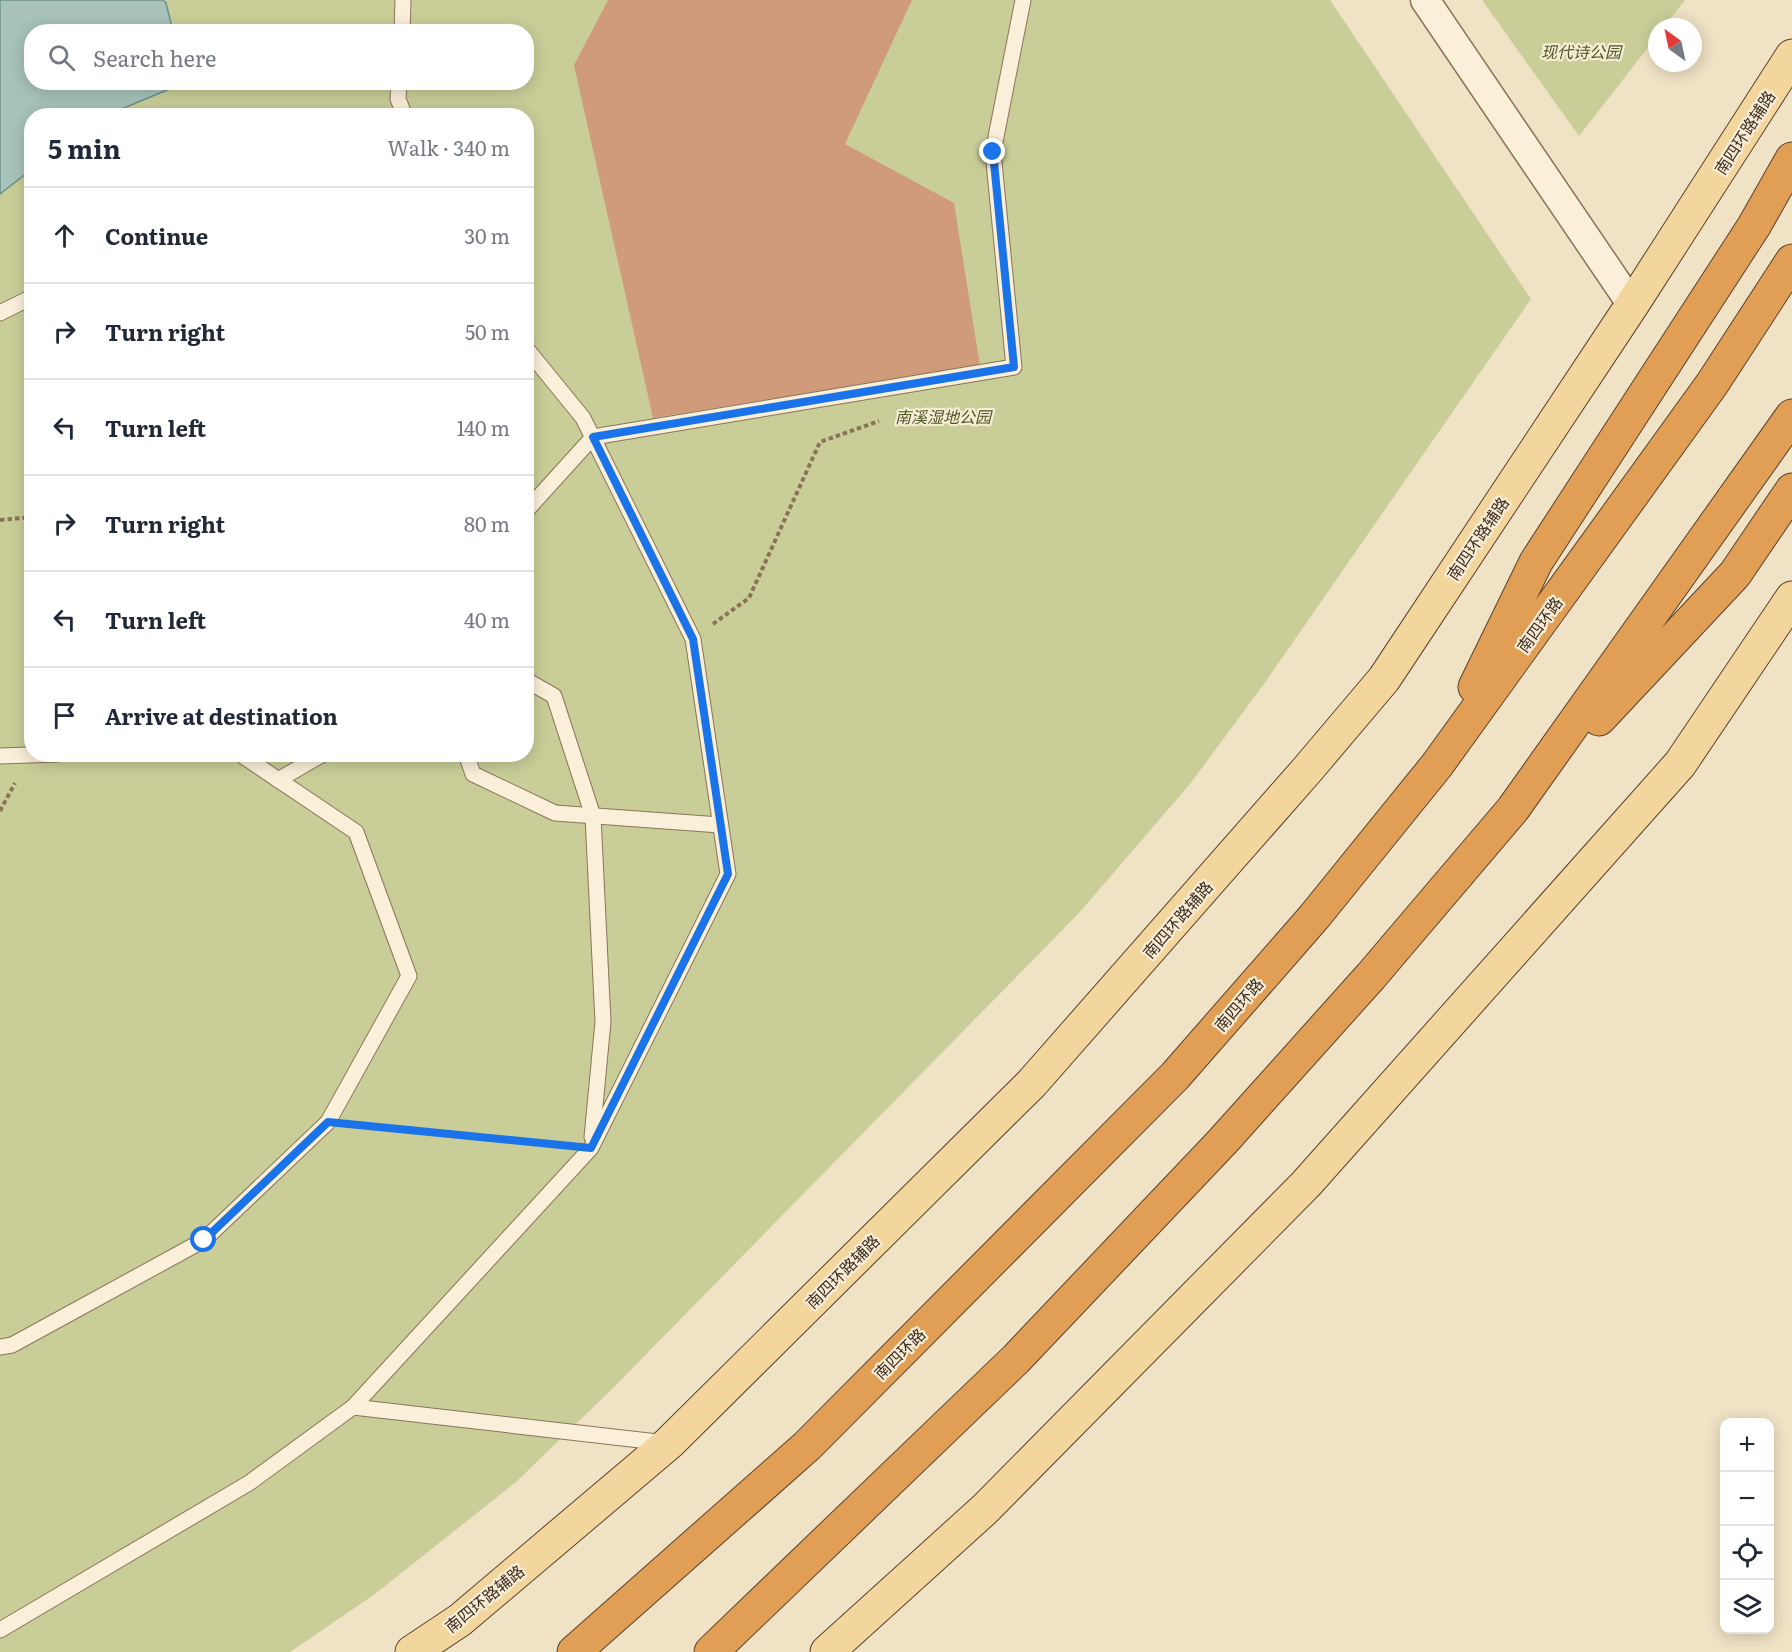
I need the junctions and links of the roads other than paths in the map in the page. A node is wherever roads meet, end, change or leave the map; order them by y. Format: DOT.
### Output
graph roads {
  1 [pos="403,0"];
  2 [pos="1023,0"];
  3 [pos="1425,0"];
  4 [pos="402,24"];
  5 [pos="1792,56"];
  6 [pos="399,90"];
  7 [pos="402,108"];
  8 [pos="1792,159"];
  9 [pos="1792,261"];
  10 [pos="24,301"];
  11 [pos="1632,305"];
  12 [pos="0,313"];
  13 [pos="534,358"];
  14 [pos="1792,416"];
  15 [pos="593,437"];
  16 [pos="1792,490"];
  17 [pos="534,502"];
  18 [pos="1792,598"];
  19 [pos="534,685"];
  20 [pos="24,755"];
  21 [pos="0,756"];
  22 [pos="252,762"];
  23 [pos="309,762"];
  24 [pos="469,762"];
  25 [pos="1437,765"];
  26 [pos="278,780"];
  27 [pos="1513,809"];
  28 [pos="593,816"];
  29 [pos="720,825"];
  30 [pos="591,1148"];
  31 [pos="0,1347"];
  32 [pos="353,1407"];
  33 [pos="669,1443"];
  34 [pos="653,1582"];
  35 [pos="0,1630"];
  36 [pos="412,1652"];
  37 [pos="549,1652"];
  38 [pos="574,1652"];
  39 [pos="711,1652"];
  40 [pos="827,1652"];
  1 -- 4 [label="lane"];
  2 -- 15 [label="lane"];
  3 -- 11 [label="street"];
  5 -- 11 [label="main road, 南四环路辅路"];
  6 -- 7 [label="lane"];
  8 -- 25 [label="highway"];
  9 -- 25 [label="highway, 南四环路"];
  10 -- 12 [label="lane"];
  11 -- 33 [label="main road, 南四环路辅路"];
  13 -- 15 [label="lane"];
  14 -- 27 [label="highway"];
  15 -- 17 [label="lane"];
  15 -- 29 [label="lane"];
  16 -- 27 [label="highway"];
  18 -- 40 [label="main road"];
  19 -- 28 [label="lane"];
  20 -- 21 [label="lane"];
  22 -- 26 [label="lane"];
  23 -- 26 [label="lane"];
  24 -- 28 [label="lane"];
  25 -- 34 [label="highway, 南四环路"];
  26 -- 31 [label="lane"];
  27 -- 39 [label="highway"];
  28 -- 29 [label="lane"];
  28 -- 30 [label="lane"];
  29 -- 30 [label="lane"];
  30 -- 32 [label="lane"];
  32 -- 33 [label="lane"];
  32 -- 35 [label="lane"];
  33 -- 36 [label="main road, 南四环路辅路"];
  34 -- 37 [label="highway"];
  34 -- 38 [label="highway, 南四环路"];
}
